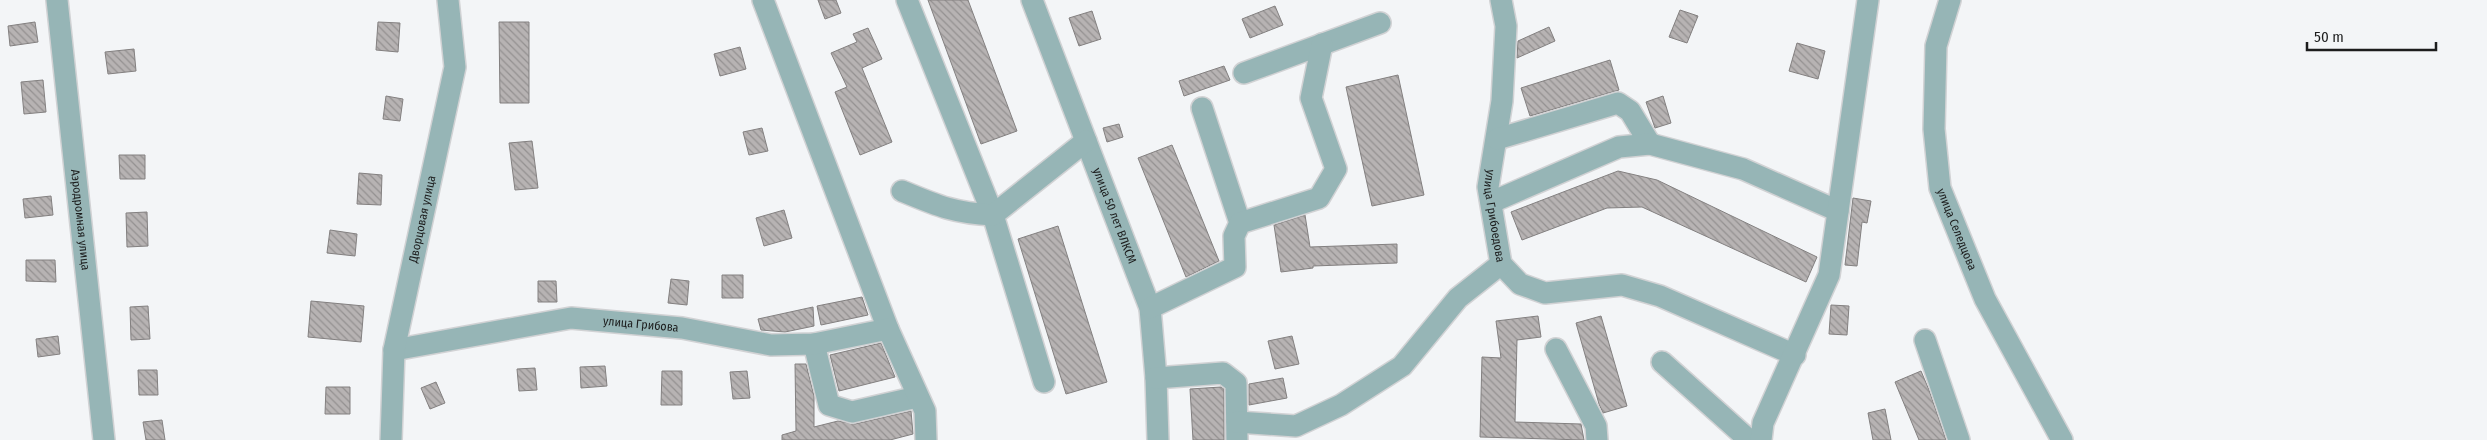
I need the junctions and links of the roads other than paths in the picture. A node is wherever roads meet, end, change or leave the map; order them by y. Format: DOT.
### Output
graph roads {
  1 [pos="57,0"];
  2 [pos="448,0"];
  3 [pos="763,0"];
  4 [pos="907,0"];
  5 [pos="1032,0"];
  6 [pos="1501,0"];
  7 [pos="1519,0"];
  8 [pos="1868,0"];
  9 [pos="1950,0"];
  10 [pos="1380,23"];
  11 [pos="1506,26"];
  12 [pos="1322,44"];
  13 [pos="1244,73"];
  14 [pos="1202,108"];
  15 [pos="1497,140"];
  16 [pos="1086,141"];
  17 [pos="1650,144"];
  18 [pos="902,191"];
  19 [pos="1492,202"];
  20 [pos="1838,211"];
  21 [pos="993,215"];
  22 [pos="1240,223"];
  23 [pos="1501,264"];
  24 [pos="1150,308"];
  25 [pos="888,329"];
  26 [pos="1925,340"];
  27 [pos="814,344"];
  28 [pos="1556,349"];
  29 [pos="394,350"];
  30 [pos="1795,355"];
  31 [pos="1662,362"];
  32 [pos="1156,378"];
  33 [pos="1044,382"];
  34 [pos="917,397"];
  35 [pos="1237,431"];
  36 [pos="1296,433"];
  37 [pos="104,440"];
  38 [pos="391,440"];
  39 [pos="926,440"];
  40 [pos="1158,440"];
  41 [pos="1597,440"];
  42 [pos="1749,440"];
  43 [pos="1761,440"];
  44 [pos="1959,440"];
  45 [pos="2062,440"];
  1 -- 37 [label="street, Аэродромная улица"];
  2 -- 29 [label="street, Дворцовая улица"];
  3 -- 25 [label="street"];
  4 -- 21 [label="street"];
  5 -- 16 [label="street, улица 50 лет ВЛКСМ"];
  6 -- 11 [label="street, улица Грибоедова"];
  7 -- 11 [label="street"];
  8 -- 20 [label="street"];
  9 -- 45 [label="street, улица Селедцова"];
  10 -- 12 [label="street"];
  11 -- 15 [label="street, улица Грибоедова"];
  12 -- 13 [label="street"];
  12 -- 22 [label="street"];
  14 -- 22 [label="street"];
  15 -- 17 [label="street"];
  15 -- 19 [label="street, улица Грибоедова"];
  16 -- 21 [label="street"];
  16 -- 24 [label="street, улица 50 лет ВЛКСМ"];
  17 -- 19 [label="street"];
  17 -- 20 [label="street"];
  18 -- 21 [label="street"];
  19 -- 23 [label="street, улица Грибоедова"];
  20 -- 30 [label="street"];
  21 -- 33 [label="street"];
  22 -- 24 [label="street"];
  23 -- 30 [label="street, улица Грибоедова"];
  23 -- 36 [label="street"];
  24 -- 32 [label="street, улица 50 лет ВЛКСМ"];
  25 -- 27 [label="street, улица Грибова"];
  25 -- 34 [label="street"];
  26 -- 44 [label="street"];
  27 -- 29 [label="street, улица Грибова"];
  27 -- 34 [label="street"];
  28 -- 41 [label="street"];
  29 -- 38 [label="street, Дворцовая улица"];
  30 -- 43 [label="street"];
  31 -- 42 [label="street"];
  32 -- 35 [label="street"];
  32 -- 40 [label="street, улица 50 лет ВЛКСМ"];
  34 -- 39 [label="street"];
  35 -- 36 [label="street"];
}
